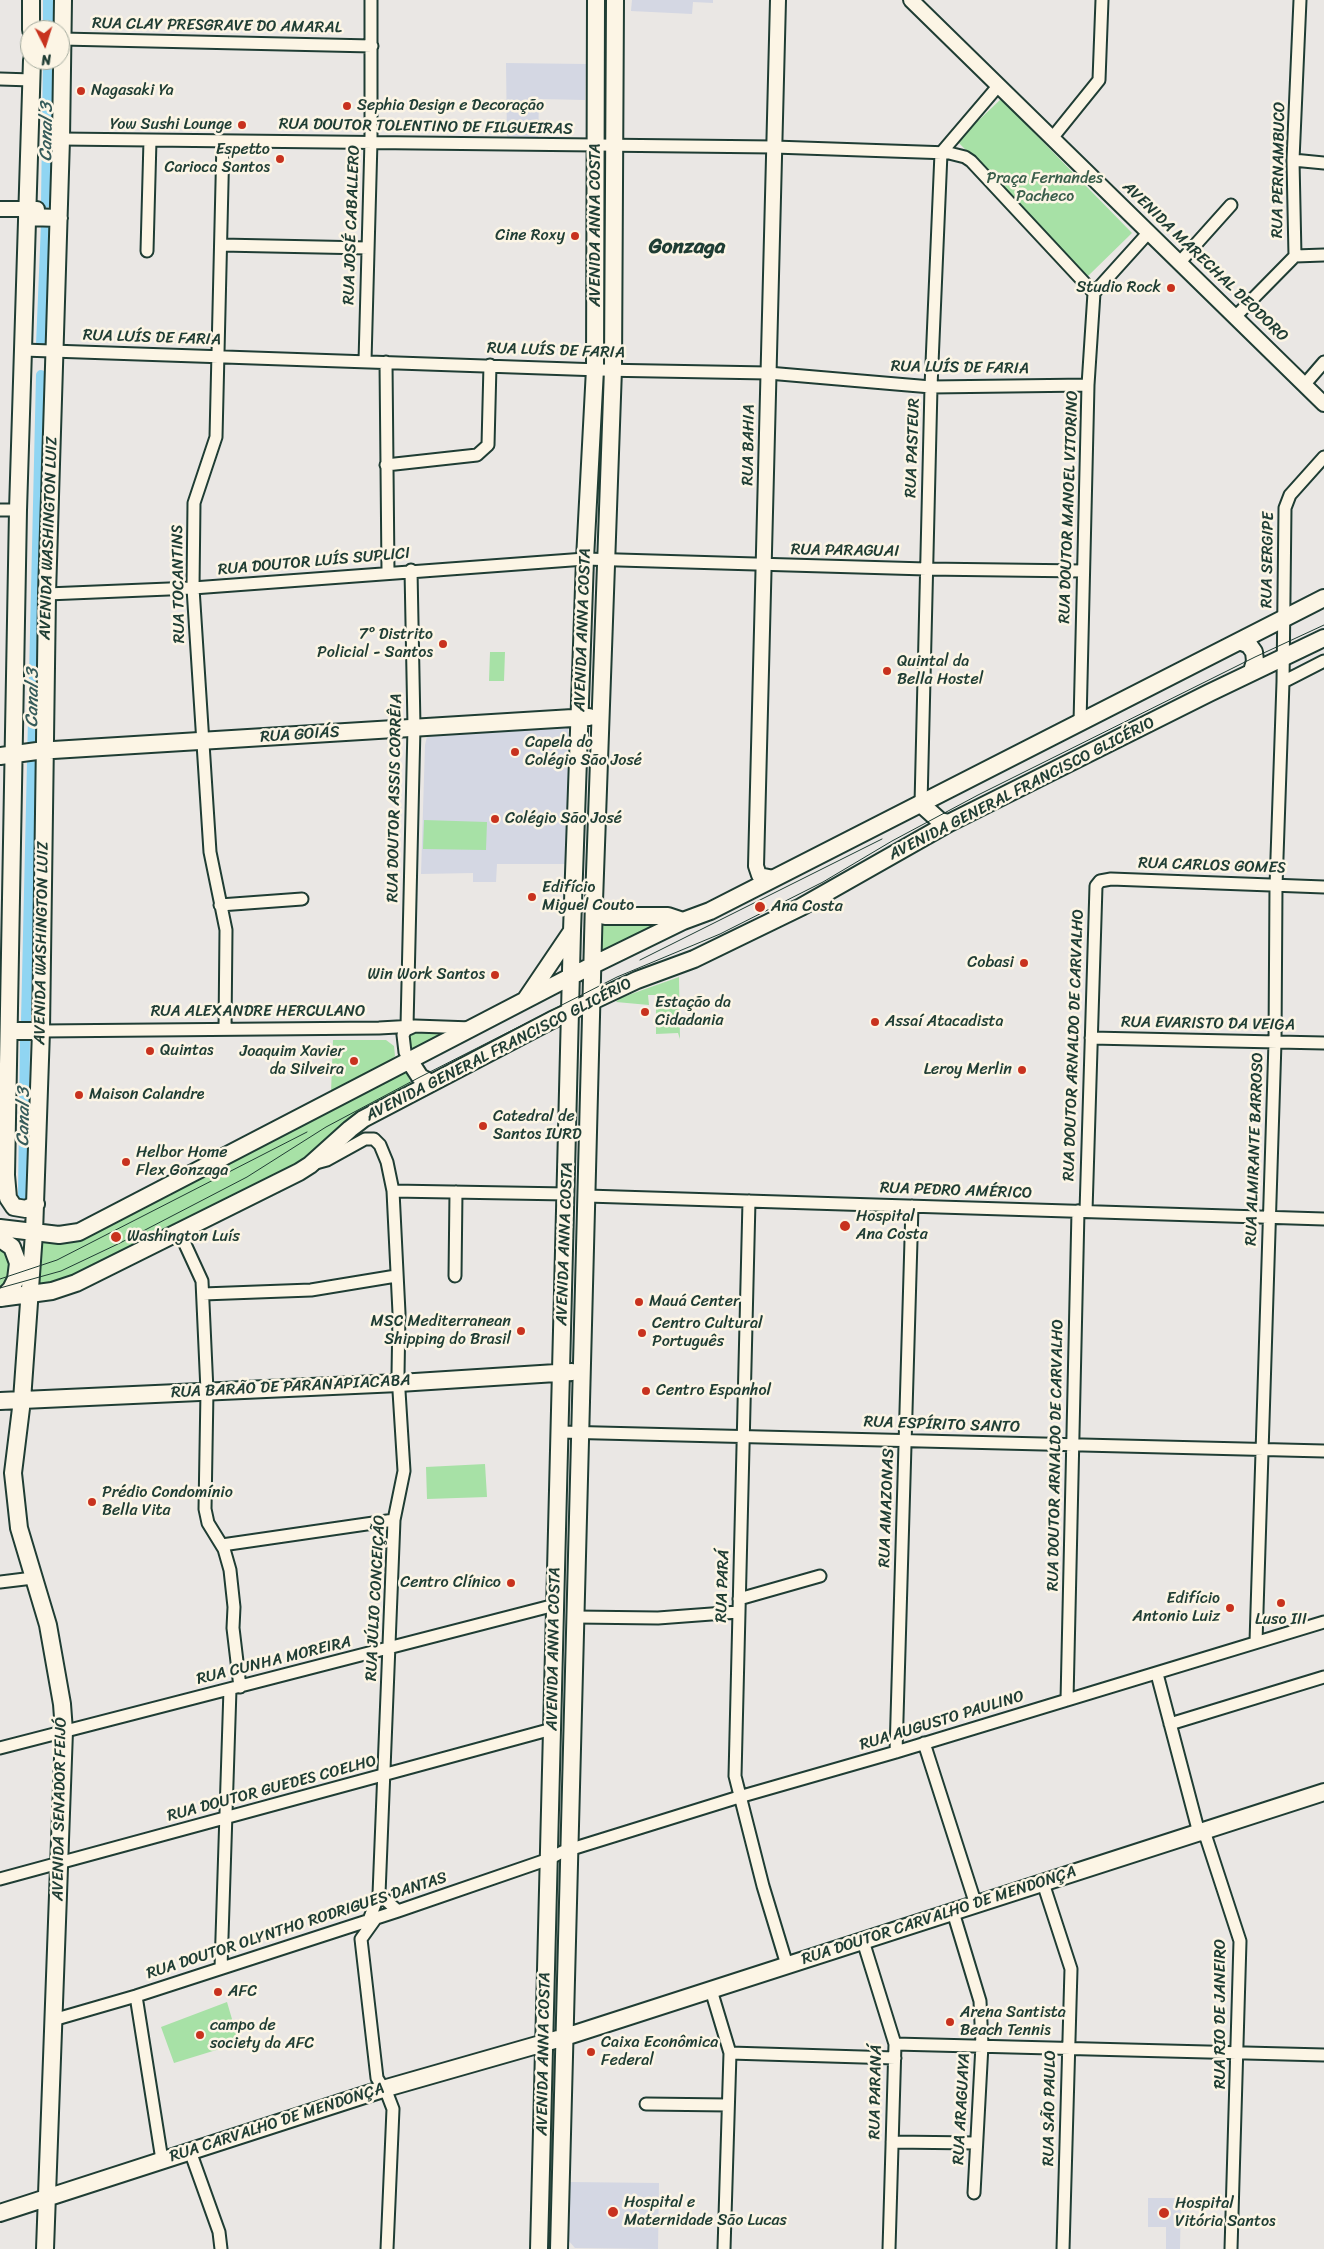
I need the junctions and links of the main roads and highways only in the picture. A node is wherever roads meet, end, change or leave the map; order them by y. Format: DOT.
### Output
graph roads {
  1 [pos="31,0"];
  2 [pos="63,0"];
  3 [pos="596,0"];
  4 [pos="615,0"];
  5 [pos="31,20"];
  6 [pos="32,70"];
  7 [pos="27,213"];
  8 [pos="59,214"];
  9 [pos="594,560"];
  10 [pos="1324,598"];
  11 [pos="1324,638"];
  12 [pos="1240,641"];
  13 [pos="1252,671"];
  14 [pos="600,716"];
  15 [pos="579,718"];
  16 [pos="23,753"];
  17 [pos="921,804"];
  18 [pos="949,823"];
  19 [pos="594,901"];
  20 [pos="682,921"];
  21 [pos="572,931"];
  22 [pos="593,965"];
  23 [pos="572,976"];
  24 [pos="592,1001"];
  25 [pos="524,1002"];
  26 [pos="571,1011"];
  27 [pos="533,1030"];
  28 [pos="9,1031"];
  29 [pos="38,1031"];
  30 [pos="570,1039"];
  31 [pos="409,1060"];
  32 [pos="431,1084"];
  33 [pos="568,1151"];
  34 [pos="3,1178"];
  35 [pos="587,1196"];
  36 [pos="35,1208"];
  37 [pos="0,1228"];
  38 [pos="70,1235"];
  39 [pos="30,1236"];
  40 [pos="0,1239"];
  41 [pos="29,1294"];
  42 [pos="1,1298"];
  43 [pos="27,1316"];
  44 [pos="582,1371"];
  45 [pos="561,1372"];
  46 [pos="22,1400"];
  47 [pos="0,1401"];
  48 [pos="1324,1792"];
  49 [pos="555,2040"];
  50 [pos="46,2198"];
  51 [pos="0,2213"];
  52 [pos="44,2249"];
  53 [pos="539,2249"];
  54 [pos="559,2249"];
  1 -- 5 [label="main road"];
  2 -- 8 [label="main road, AVENIDA WASHINGTON LUIZ"];
  3 -- 9 [label="main road, AVENIDA ANNA COSTA"];
  4 -- 9 [label="main road, AVENIDA ANNA COSTA"];
  6 -- 7 [label="main road, AVENIDA WASHINGTON LUIZ"];
  7 -- 8 [label="main road"];
  7 -- 16 [label="main road, AVENIDA WASHINGTON LUIZ"];
  8 -- 16 [label="main road, AVENIDA WASHINGTON LUIZ"];
  9 -- 14 [label="main road, AVENIDA ANNA COSTA"];
  9 -- 15 [label="main road, AVENIDA ANNA COSTA"];
  10 -- 12 [label="main road, AVENIDA GENERAL FRANCISCO GLICÉRIO"];
  11 -- 13 [label="main road, AVENIDA GENERAL FRANCISCO GLICÉRIO"];
  12 -- 13 [label="main road"];
  12 -- 17 [label="main road, AVENIDA GENERAL FRANCISCO GLICÉRIO"];
  13 -- 18 [label="main road, AVENIDA GENERAL FRANCISCO GLICÉRIO"];
  14 -- 15 [label="main road, RUA GOIÁS"];
  14 -- 19 [label="main road, AVENIDA ANNA COSTA"];
  15 -- 16 [label="main road, RUA GOIÁS"];
  15 -- 21 [label="main road, AVENIDA ANNA COSTA"];
  16 -- 28 [label="main road, AVENIDA WASHINGTON LUIZ"];
  16 -- 29 [label="main road, AVENIDA WASHINGTON LUIZ"];
  17 -- 18 [label="main road"];
  17 -- 20 [label="main road, AVENIDA GENERAL FRANCISCO GLICÉRIO"];
  18 -- 24 [label="main road, AVENIDA GENERAL FRANCISCO GLICÉRIO"];
  19 -- 20 [label="main road"];
  19 -- 22 [label="main road, AVENIDA ANNA COSTA"];
  20 -- 22 [label="main road, AVENIDA GENERAL FRANCISCO GLICÉRIO"];
  21 -- 23 [label="main road, AVENIDA ANNA COSTA"];
  21 -- 25 [label="main road"];
  22 -- 23 [label="main road, AVENIDA GENERAL FRANCISCO GLICÉRIO"];
  22 -- 24 [label="main road, AVENIDA ANNA COSTA"];
  23 -- 25 [label="main road, AVENIDA GENERAL FRANCISCO GLICÉRIO"];
  23 -- 26 [label="main road, AVENIDA ANNA COSTA"];
  24 -- 26 [label="main road, AVENIDA GENERAL FRANCISCO GLICÉRIO"];
  24 -- 35 [label="main road, AVENIDA ANNA COSTA"];
  25 -- 31 [label="main road, AVENIDA GENERAL FRANCISCO GLICÉRIO"];
  26 -- 27 [label="main road, AVENIDA GENERAL FRANCISCO GLICÉRIO"];
  26 -- 30 [label="main road, AVENIDA ANNA COSTA"];
  27 -- 30 [label="main road"];
  27 -- 32 [label="main road, AVENIDA GENERAL FRANCISCO GLICÉRIO"];
  28 -- 29 [label="main road"];
  28 -- 34 [label="main road, AVENIDA WASHINGTON LUIZ"];
  29 -- 36 [label="main road, AVENIDA WASHINGTON LUIZ"];
  30 -- 33 [label="main road, AVENIDA ANNA COSTA"];
  31 -- 32 [label="main road"];
  31 -- 38 [label="main road, AVENIDA GENERAL FRANCISCO GLICÉRIO"];
  32 -- 41 [label="main road, AVENIDA GENERAL FRANCISCO GLICÉRIO"];
  33 -- 35 [label="main road"];
  33 -- 45 [label="main road, AVENIDA ANNA COSTA"];
  34 -- 36 [label="main road, AVENIDA WASHINGTON LUIZ"];
  35 -- 44 [label="main road, AVENIDA ANNA COSTA"];
  36 -- 38 [label="main road"];
  36 -- 39 [label="main road, AVENIDA WASHINGTON LUIZ"];
  37 -- 39 [label="main road, AVENIDA GENERAL FRANCISCO GLICÉRIO"];
  38 -- 39 [label="main road, AVENIDA GENERAL FRANCISCO GLICÉRIO"];
  39 -- 41 [label="main road, AVENIDA WASHINGTON LUIZ"];
  40 -- 42 [label="main road"];
  41 -- 42 [label="main road, AVENIDA GENERAL FRANCISCO GLICÉRIO"];
  41 -- 43 [label="main road, AVENIDA WASHINGTON LUIZ"];
  43 -- 46 [label="main road, AVENIDA SENADOR FEIJÓ"];
  44 -- 45 [label="main road, RUA BARÃO DE PARANAPIACABA"];
  44 -- 49 [label="main road, AVENIDA ANNA COSTA"];
  45 -- 46 [label="main road, RUA BARÃO DE PARANAPIACABA"];
  45 -- 49 [label="main road, AVENIDA ANNA COSTA"];
  46 -- 47 [label="main road, RUA BARÃO DE PARANAPIACABA"];
  46 -- 50 [label="main road, AVENIDA SENADOR FEIJÓ"];
  48 -- 49 [label="main road, RUA DOUTOR CARVALHO DE MENDONÇA"];
  49 -- 50 [label="main road, RUA CARVALHO DE MENDONÇA"];
  49 -- 53 [label="main road, AVENIDA ANNA COSTA"];
  49 -- 54 [label="main road, AVENIDA ANNA COSTA"];
  50 -- 51 [label="main road, RUA CARVALHO DE MENDONÇA"];
  50 -- 52 [label="main road, AVENIDA SENADOR FEIJÓ"];
}
